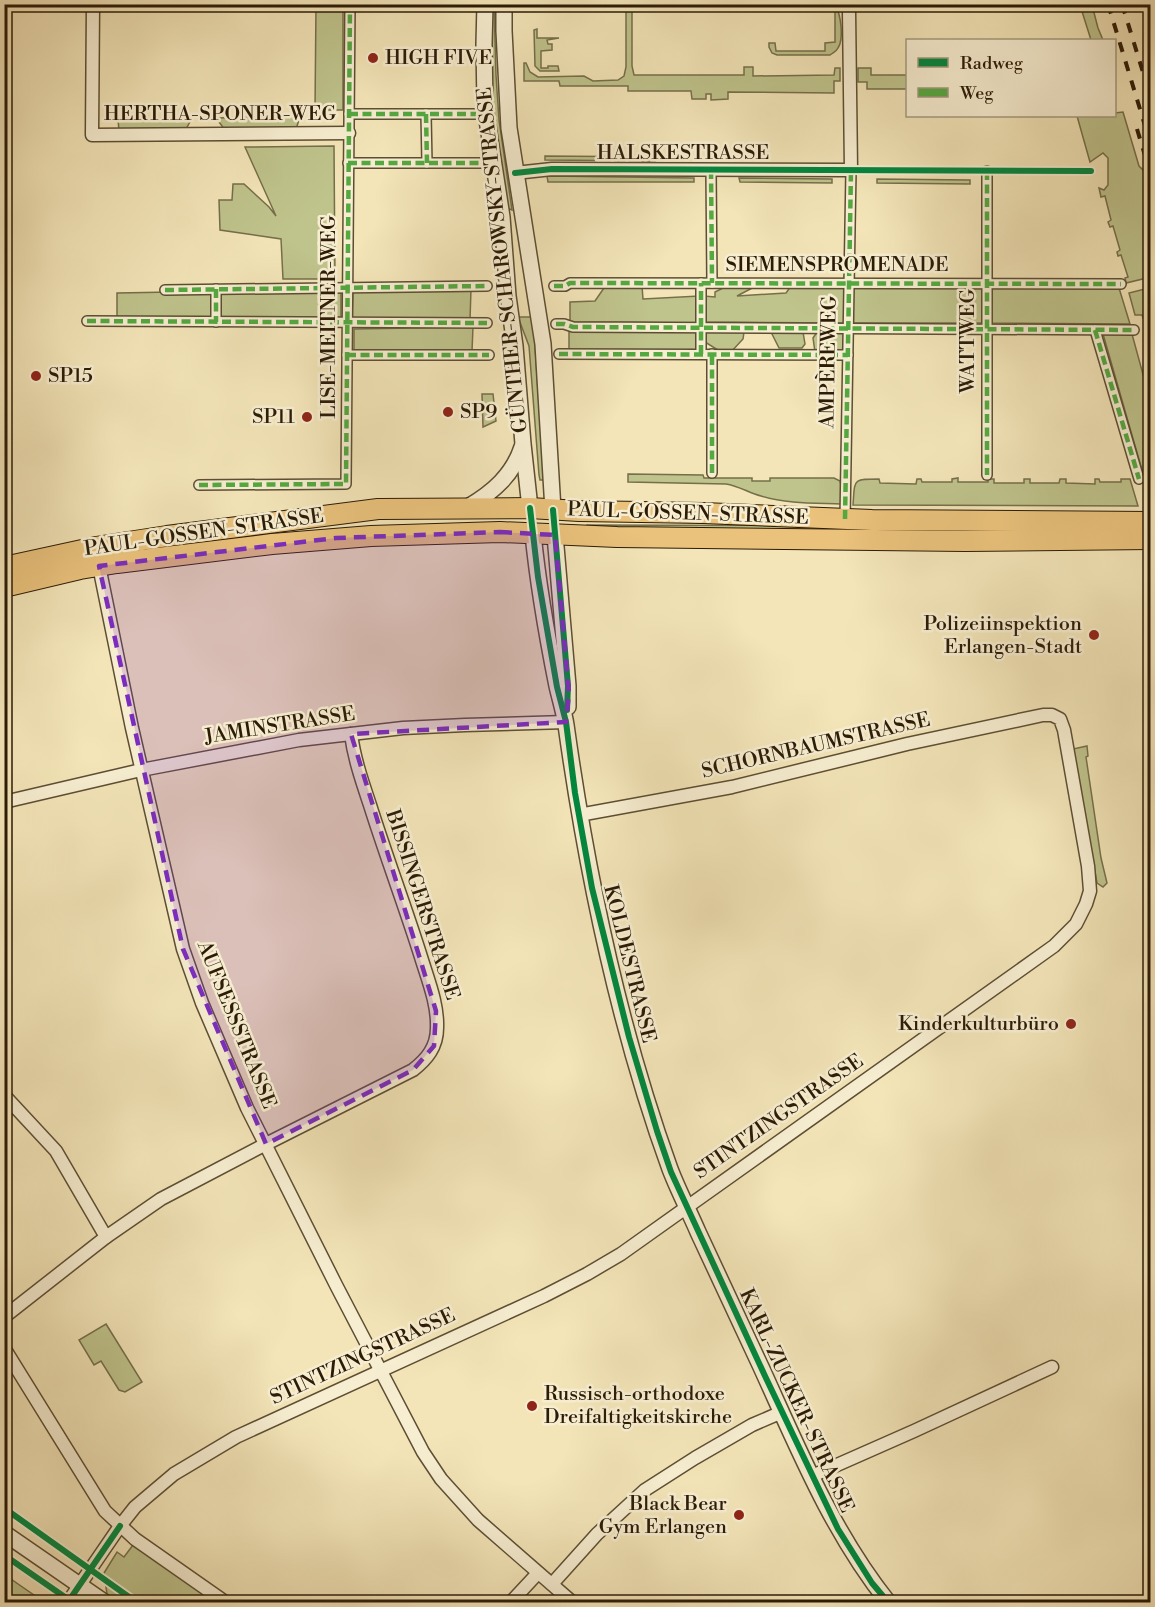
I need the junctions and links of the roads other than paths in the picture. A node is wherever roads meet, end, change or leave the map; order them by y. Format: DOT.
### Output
graph roads {
  1 [pos="93,4"];
  2 [pos="350,4"];
  3 [pos="477,4"];
  4 [pos="485,4"];
  5 [pos="504,4"];
  6 [pos="847,4"];
  7 [pos="484,44"];
  8 [pos="349,114"];
  9 [pos="426,114"];
  10 [pos="476,114"];
  11 [pos="349,133"];
  12 [pos="348,163"];
  13 [pos="427,163"];
  14 [pos="481,163"];
  15 [pos="711,170"];
  16 [pos="851,170"];
  17 [pos="987,171"];
  18 [pos="515,173"];
  19 [pos="502,217"];
  20 [pos="526,233"];
  21 [pos="701,283"];
  22 [pos="712,283"];
  23 [pos="849,283"];
  24 [pos="986,284"];
  25 [pos="1121,284"];
  26 [pos="487,286"];
  27 [pos="554,286"];
  28 [pos="348,288"];
  29 [pos="165,290"];
  30 [pos="216,290"];
  31 [pos="87,321"];
  32 [pos="216,322"];
  33 [pos="347,322"];
  34 [pos="487,323"];
  35 [pos="556,324"];
  36 [pos="701,328"];
  37 [pos="848,329"];
  38 [pos="986,330"];
  39 [pos="1095,330"];
  40 [pos="1134,330"];
  41 [pos="559,354"];
  42 [pos="701,354"];
  43 [pos="712,354"];
  44 [pos="347,355"];
  45 [pos="489,355"];
  46 [pos="848,355"];
  47 [pos="523,444"];
  48 [pos="711,473"];
  49 [pos="987,475"];
  50 [pos="1139,479"];
  51 [pos="200,485"];
  52 [pos="468,507"];
  53 [pos="530,508"];
  54 [pos="553,510"];
  55 [pos="330,515"];
  56 [pos="845,519"];
  57 [pos="980,521"];
  58 [pos="1150,522"];
  59 [pos="533,534"];
  60 [pos="555,535"];
  61 [pos="336,538"];
  62 [pos="1150,539"];
  63 [pos="981,541"];
  64 [pos="99,566"];
  65 [pos="4,567"];
  66 [pos="4,587"];
  67 [pos="1060,719"];
  68 [pos="566,722"];
  69 [pos="351,734"];
  70 [pos="141,770"];
  71 [pos="4,802"];
  72 [pos="579,815"];
  73 [pos="4,1095"];
  74 [pos="266,1144"];
  75 [pos="687,1207"];
  76 [pos="106,1237"];
  77 [pos="4,1317"];
  78 [pos="4,1348"];
  79 [pos="1052,1367"];
  80 [pos="381,1370"];
  81 [pos="782,1412"];
  82 [pos="812,1476"];
  83 [pos="120,1526"];
  84 [pos="4,1533"];
  85 [pos="538,1573"];
  86 [pos="552,1584"];
  87 [pos="79,1585"];
  88 [pos="885,1601"];
  89 [pos="68,1602"];
  90 [pos="104,1602"];
  91 [pos="225,1602"];
  92 [pos="511,1602"];
  93 [pos="572,1602"];
  1 -- 11 [label="street, HERTHA-SPONER-WEG"];
  2 -- 8 [label="street, LISE-MEITNER-WEG"];
  3 -- 7 [label="street"];
  4 -- 7 [label="street, GÜNTHER-SCHAROWSKY-STRASSE"];
  5 -- 18 [label="street, GÜNTHER-SCHAROWSKY-STRASSE"];
  6 -- 16 [label="street"];
  7 -- 19 [label="street, GÜNTHER-SCHAROWSKY-STRASSE"];
  8 -- 9 [label="street, HERTHA-SPONER-WEG"];
  8 -- 11 [label="street, LISE-MEITNER-WEG"];
  9 -- 10 [label="street, HERTHA-SPONER-WEG"];
  9 -- 13 [label="street"];
  11 -- 12 [label="street, LISE-MEITNER-WEG"];
  12 -- 13 [label="street"];
  12 -- 28 [label="street, LISE-MEITNER-WEG"];
  13 -- 14 [label="street"];
  15 -- 16 [label="street, HALSKESTRASSE"];
  15 -- 18 [label="street, HALSKESTRASSE"];
  15 -- 22 [label="street"];
  16 -- 23 [label="street, AMPÈREWEG"];
  17 -- 24 [label="street, WATTWEG"];
  18 -- 20 [label="street, GÜNTHER-SCHAROWSKY-STRASSE"];
  19 -- 20 [label="street"];
  19 -- 47 [label="street, GÜNTHER-SCHAROWSKY-STRASSE"];
  20 -- 54 [label="street, GÜNTHER-SCHAROWSKY-STRASSE"];
  21 -- 22 [label="street, SIEMENSPROMENADE"];
  21 -- 27 [label="street, SIEMENSPROMENADE"];
  21 -- 36 [label="street"];
  22 -- 23 [label="street, SIEMENSPROMENADE"];
  23 -- 24 [label="street, SIEMENSPROMENADE"];
  23 -- 37 [label="street, AMPÈREWEG"];
  24 -- 25 [label="street, SIEMENSPROMENADE"];
  24 -- 38 [label="street, WATTWEG"];
  26 -- 28 [label="street"];
  28 -- 30 [label="street"];
  28 -- 33 [label="street, LISE-MEITNER-WEG"];
  29 -- 30 [label="street"];
  30 -- 32 [label="street"];
  31 -- 32 [label="street"];
  32 -- 33 [label="street"];
  33 -- 34 [label="street"];
  33 -- 44 [label="street, LISE-MEITNER-WEG"];
  35 -- 36 [label="street"];
  36 -- 37 [label="street"];
  36 -- 42 [label="street"];
  37 -- 38 [label="street"];
  37 -- 46 [label="street, AMPÈREWEG"];
  38 -- 39 [label="street"];
  38 -- 49 [label="street, WATTWEG"];
  39 -- 40 [label="street"];
  39 -- 50 [label="street"];
  41 -- 42 [label="street"];
  42 -- 43 [label="street"];
  43 -- 46 [label="street"];
  43 -- 48 [label="street"];
  44 -- 45 [label="street"];
  44 -- 51 [label="street, LISE-MEITNER-WEG"];
  46 -- 56 [label="street, AMPÈREWEG"];
  47 -- 52 [label="street, GÜNTHER-SCHAROWSKY-STRASSE"];
  47 -- 53 [label="street, GÜNTHER-SCHAROWSKY-STRASSE"];
  52 -- 53 [label="main road, PAUL-GOSSEN-STRASSE"];
  52 -- 55 [label="main road, PAUL-GOSSEN-STRASSE"];
  53 -- 54 [label="main road, PAUL-GOSSEN-STRASSE"];
  53 -- 59 [label="main road, KOLDESTRASSE"];
  54 -- 56 [label="main road, PAUL-GOSSEN-STRASSE"];
  54 -- 60 [label="main road, GÜNTHER-SCHAROWSKY-STRASSE"];
  55 -- 61 [label="main road"];
  55 -- 65 [label="main road, PAUL-GOSSEN-STRASSE"];
  56 -- 57 [label="main road, PAUL-GOSSEN-STRASSE"];
  57 -- 58 [label="main road, PAUL-GOSSEN-STRASSE"];
  57 -- 63 [label="main road"];
  59 -- 60 [label="main road, PAUL-GOSSEN-STRASSE"];
  59 -- 61 [label="main road, PAUL-GOSSEN-STRASSE"];
  59 -- 68 [label="street, KOLDESTRASSE"];
  60 -- 63 [label="main road, PAUL-GOSSEN-STRASSE"];
  60 -- 68 [label="street, KOLDESTRASSE"];
  61 -- 64 [label="main road, PAUL-GOSSEN-STRASSE"];
  62 -- 63 [label="main road, PAUL-GOSSEN-STRASSE"];
  64 -- 66 [label="main road, PAUL-GOSSEN-STRASSE"];
  64 -- 70 [label="street, AUFSESSSTRASSE"];
  67 -- 72 [label="street, SCHORNBAUMSTRASSE"];
  67 -- 75 [label="street, STINTZINGSTRASSE"];
  68 -- 69 [label="street, JAMINSTRASSE"];
  68 -- 72 [label="street, KOLDESTRASSE"];
  69 -- 70 [label="street, JAMINSTRASSE"];
  69 -- 74 [label="street, BISSINGERSTRASSE"];
  70 -- 71 [label="street, JAMINSTRASSE"];
  70 -- 74 [label="street, AUFSESSSTRASSE"];
  72 -- 75 [label="street, KOLDESTRASSE"];
  73 -- 76 [label="street"];
  74 -- 76 [label="street, BISSINGERSTRASSE"];
  74 -- 80 [label="street, AUFSESSSTRASSE"];
  75 -- 80 [label="street, STINTZINGSTRASSE"];
  75 -- 81 [label="street, KARL-ZUCKER-STRASSE"];
  76 -- 77 [label="street, BISSINGERSTRASSE"];
  78 -- 83 [label="street"];
  79 -- 82 [label="street, KARL-ZUCKER-STRASSE"];
  80 -- 83 [label="street, STINTZINGSTRASSE"];
  80 -- 85 [label="street, AUFSESSSTRASSE"];
  81 -- 82 [label="street, KARL-ZUCKER-STRASSE"];
  81 -- 86 [label="street"];
  82 -- 88 [label="street, KARL-ZUCKER-STRASSE"];
  83 -- 87 [label="street, STINTZINGSTRASSE"];
  83 -- 91 [label="street"];
  84 -- 87 [label="street"];
  85 -- 86 [label="street, AUFSESSSTRASSE"];
  85 -- 92 [label="street"];
  86 -- 93 [label="street, AUFSESSSTRASSE"];
  87 -- 89 [label="street, STINTZINGSTRASSE"];
  87 -- 90 [label="street"];
}
